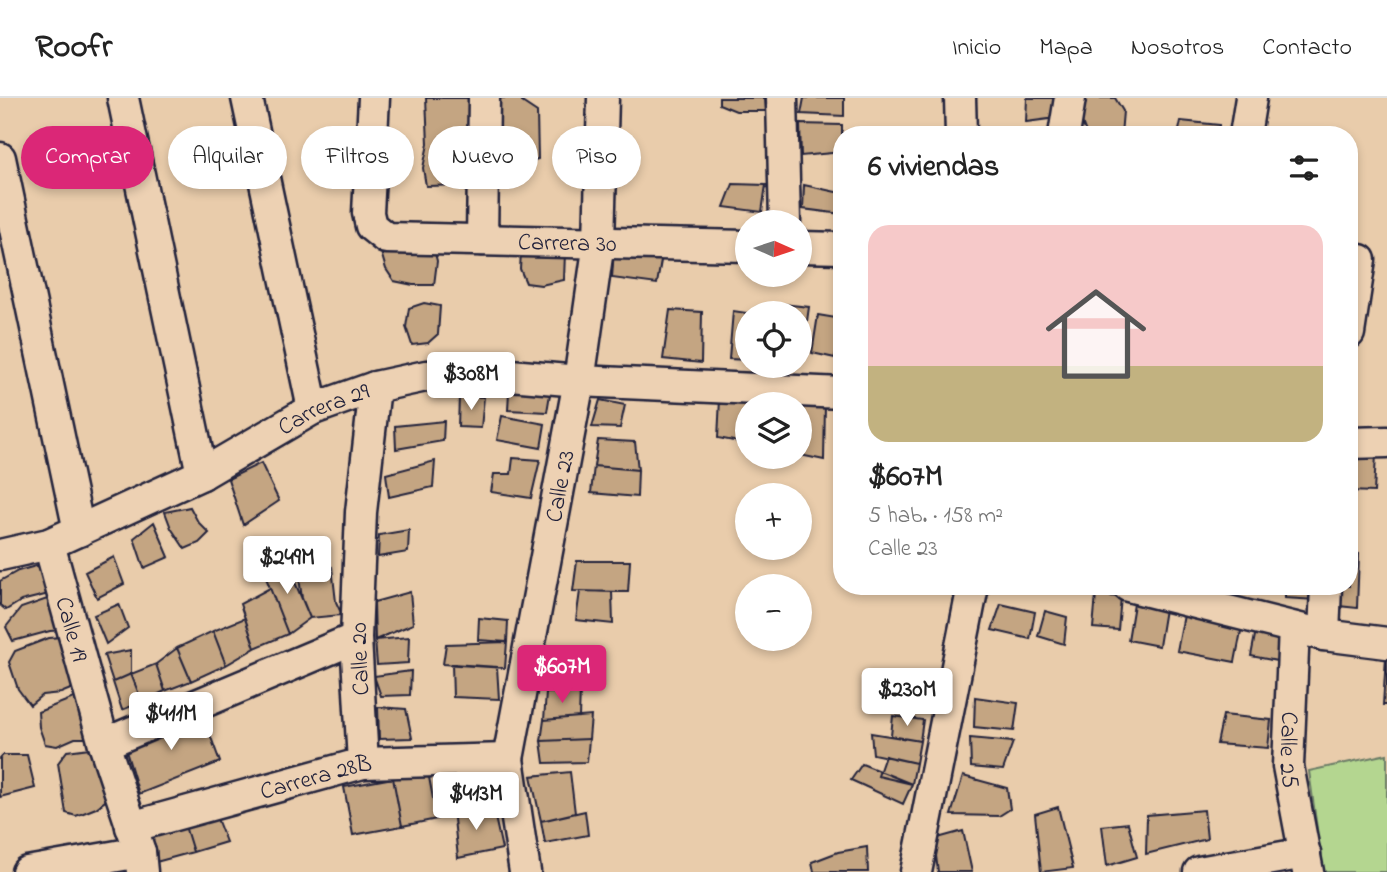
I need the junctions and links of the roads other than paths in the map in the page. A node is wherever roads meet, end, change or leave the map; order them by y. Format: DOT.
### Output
graph roads {
  1 [pos="123,98"];
  2 [pos="247,98"];
  3 [pos="374,98"];
  4 [pos="484,98"];
  5 [pos="603,98"];
  6 [pos="782,98"];
  7 [pos="960,98"];
  8 [pos="1070,98"];
  9 [pos="1251,98"];
  10 [pos="961,126"];
  11 [pos="1065,126"];
  12 [pos="1246,126"];
  13 [pos="0,158"];
  14 [pos="785,210"];
  15 [pos="482,240"];
  16 [pos="599,243"];
  17 [pos="735,246"];
  18 [pos="812,247"];
  19 [pos="833,248"];
  20 [pos="1365,260"];
  21 [pos="1358,292"];
  22 [pos="579,381"];
  23 [pos="376,387"];
  24 [pos="833,393"];
  25 [pos="313,409"];
  26 [pos="1387,442"];
  27 [pos="1358,443"];
  28 [pos="202,474"];
  29 [pos="79,531"];
  30 [pos="49,544"];
  31 [pos="0,555"];
  32 [pos="972,595"];
  33 [pos="1164,595"];
  34 [pos="1326,595"];
  35 [pos="1294,628"];
  36 [pos="1324,635"];
  37 [pos="356,638"];
  38 [pos="1387,643"];
  39 [pos="104,744"];
  40 [pos="508,759"];
  41 [pos="363,763"];
  42 [pos="138,850"];
  43 [pos="1307,862"];
  44 [pos="27,872"];
  45 [pos="524,872"];
  46 [pos="916,872"];
  47 [pos="1199,872"];
  1 -- 28 [label="street"];
  2 -- 25 [label="street"];
  3 -- 15 [label="street, Carrera 30"];
  4 -- 15 [label="street"];
  5 -- 16 [label="street, Calle 23"];
  6 -- 14 [label="street"];
  7 -- 10 [label="street"];
  8 -- 11 [label="street"];
  9 -- 12 [label="street"];
  13 -- 29 [label="street"];
  15 -- 16 [label="street, Carrera 30"];
  16 -- 17 [label="street, Carrera 30"];
  16 -- 22 [label="street, Calle 23"];
  18 -- 19 [label="street"];
  20 -- 21 [label="street"];
  22 -- 23 [label="street, Carrera 29"];
  22 -- 24 [label="street, Carrera 29"];
  22 -- 40 [label="street, Calle 23"];
  23 -- 25 [label="street, Carrera 29"];
  23 -- 37 [label="street, Calle 20"];
  25 -- 28 [label="street, Carrera 29"];
  26 -- 27 [label="street"];
  28 -- 29 [label="street, Carrera 29"];
  29 -- 30 [label="street, Carrera 29"];
  30 -- 31 [label="street, Carrera 29"];
  30 -- 39 [label="street, Calle 19"];
  32 -- 46 [label="street"];
  33 -- 35 [label="street"];
  34 -- 36 [label="street"];
  35 -- 36 [label="street"];
  35 -- 43 [label="street, Calle 25"];
  36 -- 38 [label="street"];
  37 -- 39 [label="street"];
  37 -- 41 [label="street, Calle 20"];
  39 -- 42 [label="street, Calle 19"];
  40 -- 41 [label="street, Carrera 28B"];
  40 -- 45 [label="street, Calle 23"];
  41 -- 42 [label="street, Carrera 28B"];
  42 -- 44 [label="street, Carrera 28B"];
  43 -- 47 [label="street"];
}
